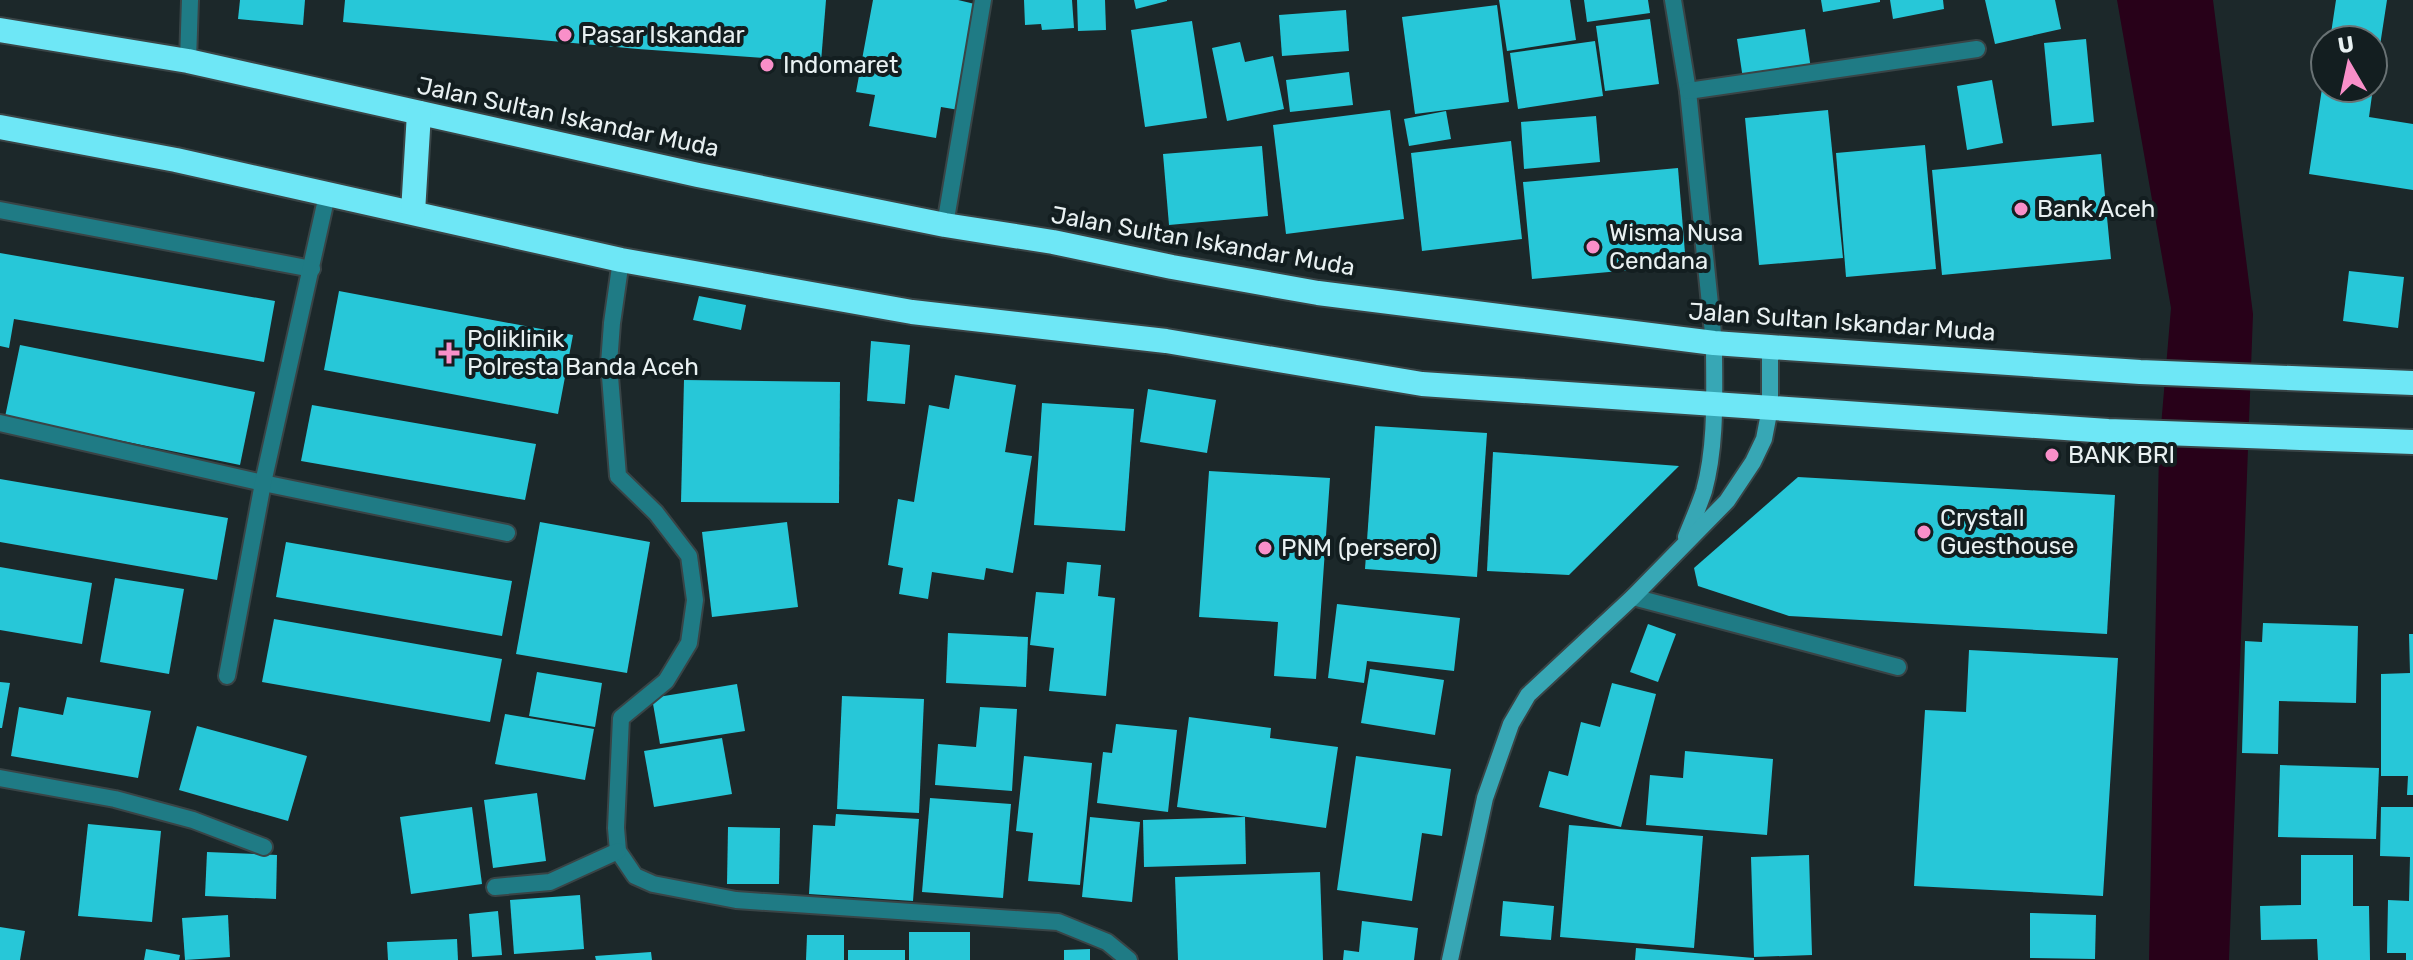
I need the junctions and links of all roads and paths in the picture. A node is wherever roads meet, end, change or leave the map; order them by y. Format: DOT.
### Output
graph roads {
  1 [pos="190,0"];
  2 [pos="983,0"];
  3 [pos="1673,0"];
  4 [pos="0,30"];
  5 [pos="1977,49"];
  6 [pos="188,61"];
  7 [pos="1688,91"];
  8 [pos="419,113"];
  9 [pos="0,127"];
  10 [pos="327,195"];
  11 [pos="0,210"];
  12 [pos="413,212"];
  13 [pos="945,225"];
  14 [pos="621,260"];
  15 [pos="312,269"];
  16 [pos="1714,343"];
  17 [pos="1770,347"];
  18 [pos="2413,383"];
  19 [pos="1714,405"];
  20 [pos="1770,408"];
  21 [pos="0,423"];
  22 [pos="2413,442"];
  23 [pos="263,483"];
  24 [pos="507,533"];
  25 [pos="1684,543"];
  26 [pos="1633,597"];
  27 [pos="1898,667"];
  28 [pos="227,676"];
  29 [pos="0,778"];
  30 [pos="264,847"];
  31 [pos="618,851"];
  32 [pos="495,887"];
  33 [pos="1129,960"];
  34 [pos="1450,960"];
  1 -- 6 [label="street"];
  2 -- 13 [label="street"];
  3 -- 7 [label="street"];
  4 -- 6 [label="highway, Jalan Sultan Iskandar Muda"];
  5 -- 7 [label="street"];
  6 -- 8 [label="highway, Jalan Sultan Iskandar Muda"];
  7 -- 16 [label="street"];
  8 -- 12 [label="highway"];
  8 -- 13 [label="highway, Jalan Sultan Iskandar Muda"];
  9 -- 10 [label="highway"];
  10 -- 12 [label="highway"];
  10 -- 15 [label="street"];
  11 -- 15 [label="street"];
  12 -- 14 [label="highway"];
  13 -- 16 [label="highway, Jalan Sultan Iskandar Muda"];
  14 -- 19 [label="highway"];
  14 -- 31 [label="street"];
  15 -- 23 [label="street"];
  16 -- 17 [label="highway, Jalan Sultan Iskandar Muda"];
  16 -- 19 [label="street"];
  17 -- 18 [label="highway, Jalan Sultan Iskandar Muda"];
  17 -- 20 [label="street"];
  19 -- 20 [label="highway"];
  19 -- 25 [label="street"];
  20 -- 22 [label="highway"];
  20 -- 25 [label="street"];
  21 -- 23 [label="street"];
  23 -- 24 [label="street"];
  23 -- 28 [label="street"];
  25 -- 26 [label="street"];
  26 -- 27 [label="street"];
  26 -- 34 [label="street"];
  29 -- 30 [label="street"];
  31 -- 32 [label="street"];
  31 -- 33 [label="street"];
}
